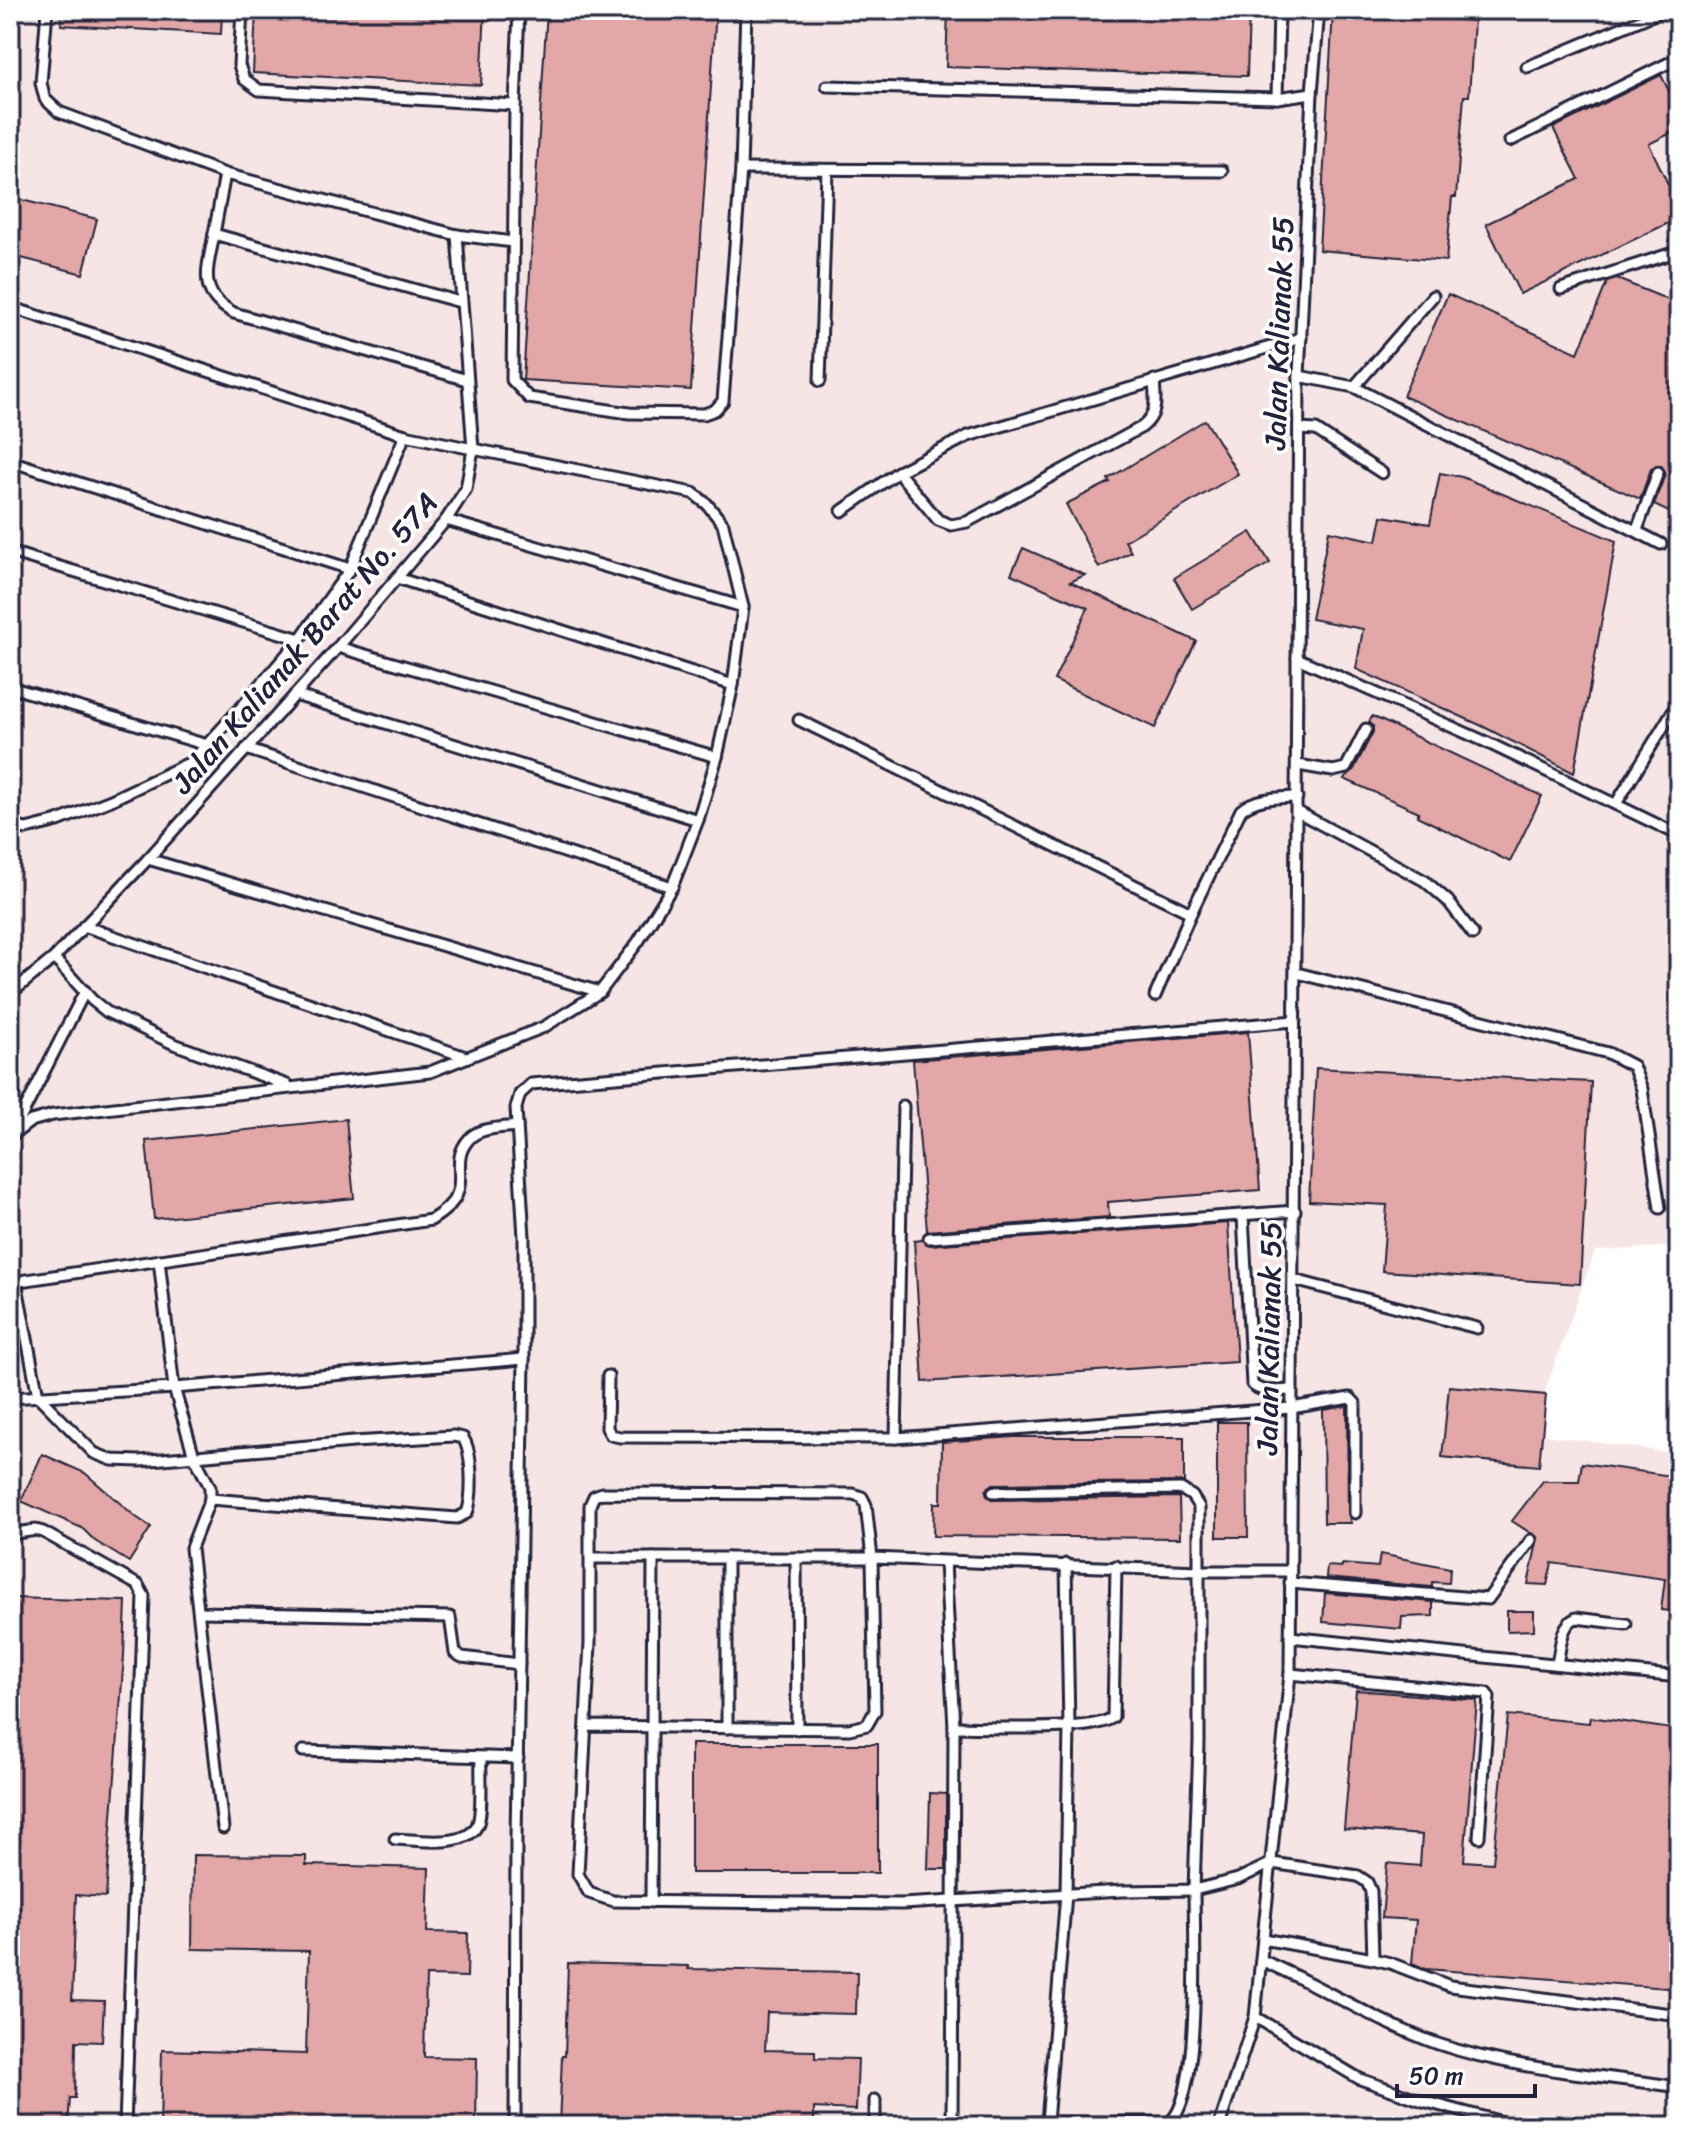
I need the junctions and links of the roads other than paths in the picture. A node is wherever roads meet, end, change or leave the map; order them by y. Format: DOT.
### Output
graph roads {
  1 [pos="47,10"];
  2 [pos="242,10"];
  3 [pos="519,10"];
  4 [pos="746,10"];
  5 [pos="1279,10"];
  6 [pos="1319,10"];
  7 [pos="1664,10"];
  8 [pos="1679,58"];
  9 [pos="1527,67"];
  10 [pos="827,86"];
  11 [pos="1312,93"];
  12 [pos="1277,98"];
  13 [pos="515,105"];
  14 [pos="1510,141"];
  15 [pos="741,169"];
  16 [pos="827,170"];
  17 [pos="1222,171"];
  18 [pos="225,174"];
  19 [pos="214,234"];
  20 [pos="457,235"];
  21 [pos="513,242"];
  22 [pos="1679,251"];
  23 [pos="1561,289"];
  24 [pos="1433,296"];
  25 [pos="460,302"];
  26 [pos="10,307"];
  27 [pos="1301,338"];
  28 [pos="1299,376"];
  29 [pos="467,380"];
  30 [pos="1154,380"];
  31 [pos="820,381"];
  32 [pos="1354,387"];
  33 [pos="1299,429"];
  34 [pos="405,435"];
  35 [pos="473,449"];
  36 [pos="10,461"];
  37 [pos="898,472"];
  38 [pos="1658,472"];
  39 [pos="1382,473"];
  40 [pos="842,511"];
  41 [pos="446,520"];
  42 [pos="1637,530"];
  43 [pos="1661,544"];
  44 [pos="10,552"];
  45 [pos="350,569"];
  46 [pos="397,578"];
  47 [pos="743,607"];
  48 [pos="300,639"];
  49 [pos="338,647"];
  50 [pos="1297,658"];
  51 [pos="733,685"];
  52 [pos="10,687"];
  53 [pos="295,695"];
  54 [pos="1679,701"];
  55 [pos="799,720"];
  56 [pos="1366,729"];
  57 [pos="207,745"];
  58 [pos="246,749"];
  59 [pos="717,757"];
  60 [pos="1298,765"];
  61 [pos="1297,797"];
  62 [pos="1616,804"];
  63 [pos="1298,812"];
  64 [pos="698,820"];
  65 [pos="10,825"];
  66 [pos="1679,835"];
  67 [pos="148,859"];
  68 [pos="672,887"];
  69 [pos="1191,913"];
  70 [pos="84,926"];
  71 [pos="1473,934"];
  72 [pos="54,958"];
  73 [pos="1297,973"];
  74 [pos="85,991"];
  75 [pos="600,992"];
  76 [pos="10,994"];
  77 [pos="1155,996"];
  78 [pos="1295,1021"];
  79 [pos="466,1057"];
  80 [pos="290,1086"];
  81 [pos="903,1106"];
  82 [pos="517,1126"];
  83 [pos="10,1136"];
  84 [pos="1660,1208"];
  85 [pos="1295,1211"];
  86 [pos="1243,1216"];
  87 [pos="929,1238"];
  88 [pos="159,1260"];
  89 [pos="1294,1280"];
  90 [pos="13,1282"];
  91 [pos="1477,1328"];
  92 [pos="524,1359"];
  93 [pos="608,1376"];
  94 [pos="174,1388"];
  95 [pos="1292,1390"];
  96 [pos="38,1396"];
  97 [pos="10,1398"];
  98 [pos="1291,1408"];
  99 [pos="896,1438"];
  100 [pos="194,1456"];
  101 [pos="993,1492"];
  102 [pos="210,1499"];
  103 [pos="1355,1513"];
  104 [pos="10,1534"];
  105 [pos="1531,1540"];
  106 [pos="590,1558"];
  107 [pos="653,1558"];
  108 [pos="727,1558"];
  109 [pos="796,1558"];
  110 [pos="872,1558"];
  111 [pos="945,1563"];
  112 [pos="1066,1564"];
  113 [pos="1116,1566"];
  114 [pos="1199,1571"];
  115 [pos="1290,1571"];
  116 [pos="1290,1583"];
  117 [pos="200,1612"];
  118 [pos="1626,1624"];
  119 [pos="1290,1637"];
  120 [pos="1557,1663"];
  121 [pos="519,1664"];
  122 [pos="1290,1674"];
  123 [pos="1679,1677"];
  124 [pos="587,1726"];
  125 [pos="654,1727"];
  126 [pos="954,1727"];
  127 [pos="1069,1727"];
  128 [pos="727,1728"];
  129 [pos="797,1729"];
  130 [pos="303,1751"];
  131 [pos="481,1758"];
  132 [pos="518,1758"];
  133 [pos="223,1828"];
  134 [pos="1479,1837"];
  135 [pos="395,1839"];
  136 [pos="1272,1863"];
  137 [pos="1194,1890"];
  138 [pos="1066,1894"];
  139 [pos="952,1901"];
  140 [pos="651,1902"];
  141 [pos="1263,1939"];
  142 [pos="1373,1959"];
  143 [pos="1261,1960"];
  144 [pos="1679,2015"];
  145 [pos="1255,2017"];
  146 [pos="1679,2087"];
  147 [pos="875,2100"];
  148 [pos="1047,2122"];
  149 [pos="125,2126"];
  150 [pos="515,2126"];
  151 [pos="875,2126"];
  152 [pos="1219,2126"];
  153 [pos="1517,2126"];
  1 -- 18 [label="lane"];
  2 -- 13 [label="lane"];
  3 -- 13 [label="lane"];
  4 -- 15 [label="lane"];
  5 -- 12 [label="lane"];
  6 -- 11 [label="lane, Jalan Kalianak 55"];
  7 -- 9 [label="lane"];
  8 -- 14 [label="lane"];
  10 -- 12 [label="lane"];
  11 -- 12 [label="lane"];
  11 -- 27 [label="lane, Jalan Kalianak 55"];
  13 -- 21 [label="lane"];
  15 -- 16 [label="lane"];
  15 -- 21 [label="lane"];
  16 -- 17 [label="lane"];
  16 -- 31 [label="lane"];
  18 -- 19 [label="lane"];
  18 -- 20 [label="lane"];
  19 -- 25 [label="lane"];
  19 -- 29 [label="lane"];
  20 -- 21 [label="lane"];
  20 -- 25 [label="lane, Jalan Kalianak Barat No. 57A"];
  22 -- 23 [label="lane"];
  24 -- 32 [label="lane"];
  25 -- 29 [label="lane, Jalan Kalianak Barat No. 57A"];
  26 -- 34 [label="lane"];
  27 -- 28 [label="lane, Jalan Kalianak 55"];
  27 -- 30 [label="lane"];
  28 -- 32 [label="lane"];
  28 -- 33 [label="lane, Jalan Kalianak 55"];
  29 -- 35 [label="lane, Jalan Kalianak Barat No. 57A"];
  30 -- 37 [label="lane"];
  30 -- 37 [label="lane"];
  32 -- 42 [label="lane"];
  33 -- 39 [label="lane"];
  33 -- 50 [label="lane, Jalan Kalianak 55"];
  34 -- 35 [label="lane"];
  34 -- 45 [label="lane, Jalan Kalianak Barat No. 57A"];
  35 -- 41 [label="lane, Jalan Kalianak Barat No. 57A"];
  35 -- 47 [label="lane"];
  36 -- 45 [label="lane"];
  37 -- 40 [label="lane"];
  38 -- 42 [label="lane"];
  41 -- 46 [label="lane, Jalan Kalianak Barat No. 57A"];
  41 -- 47 [label="lane"];
  42 -- 43 [label="lane"];
  44 -- 48 [label="lane"];
  45 -- 48 [label="lane, Jalan Kalianak Barat No. 57A"];
  46 -- 49 [label="lane, Jalan Kalianak Barat No. 57A"];
  46 -- 51 [label="lane"];
  47 -- 51 [label="lane"];
  48 -- 57 [label="lane, Jalan Kalianak Barat No. 57A"];
  49 -- 53 [label="lane, Jalan Kalianak Barat No. 57A"];
  49 -- 59 [label="lane"];
  50 -- 60 [label="lane, Jalan Kalianak 55"];
  50 -- 62 [label="lane"];
  51 -- 59 [label="lane"];
  52 -- 57 [label="lane"];
  53 -- 58 [label="lane, Jalan Kalianak Barat No. 57A"];
  53 -- 64 [label="lane"];
  54 -- 62 [label="lane"];
  55 -- 69 [label="lane"];
  56 -- 60 [label="lane"];
  57 -- 65 [label="lane, Jalan Kalianak Barat No. 57A"];
  58 -- 67 [label="lane, Jalan Kalianak Barat No. 57A"];
  58 -- 68 [label="lane"];
  59 -- 64 [label="lane"];
  60 -- 61 [label="lane, Jalan Kalianak 55"];
  61 -- 63 [label="lane, Jalan Kalianak 55"];
  61 -- 69 [label="lane"];
  62 -- 66 [label="lane"];
  63 -- 71 [label="lane"];
  63 -- 73 [label="lane, Jalan Kalianak 55"];
  64 -- 68 [label="lane"];
  67 -- 70 [label="lane, Jalan Kalianak Barat No. 57A"];
  67 -- 75 [label="lane"];
  68 -- 75 [label="lane"];
  69 -- 77 [label="lane"];
  70 -- 72 [label="lane, Jalan Kalianak Barat No. 57A"];
  70 -- 79 [label="lane"];
  72 -- 74 [label="lane"];
  72 -- 76 [label="lane, Jalan Kalianak Barat No. 57A"];
  73 -- 78 [label="lane, Jalan Kalianak 55"];
  73 -- 84 [label="lane"];
  74 -- 80 [label="lane"];
  74 -- 83 [label="lane"];
  75 -- 79 [label="lane"];
  78 -- 82 [label="lane"];
  78 -- 85 [label="lane, Jalan Kalianak 55"];
  79 -- 80 [label="lane"];
  80 -- 83 [label="lane"];
  81 -- 99 [label="lane"];
  82 -- 88 [label="lane"];
  82 -- 92 [label="lane"];
  85 -- 86 [label="lane"];
  85 -- 89 [label="lane, Jalan Kalianak 55"];
  86 -- 87 [label="lane"];
  86 -- 95 [label="lane"];
  88 -- 90 [label="lane"];
  88 -- 94 [label="lane"];
  89 -- 91 [label="lane"];
  89 -- 95 [label="lane, Jalan Kalianak 55"];
  90 -- 96 [label="lane"];
  92 -- 94 [label="lane"];
  92 -- 121 [label="lane"];
  93 -- 99 [label="lane"];
  94 -- 96 [label="lane"];
  94 -- 100 [label="lane"];
  95 -- 98 [label="lane, Jalan Kalianak 55"];
  96 -- 97 [label="lane"];
  96 -- 100 [label="lane"];
  98 -- 99 [label="lane"];
  98 -- 103 [label="lane"];
  98 -- 115 [label="lane, Jalan Kalianak 55"];
  100 -- 102 [label="lane"];
  100 -- 102 [label="lane"];
  101 -- 114 [label="lane"];
  102 -- 117 [label="lane"];
  104 -- 149 [label="lane"];
  105 -- 116 [label="lane"];
  106 -- 107 [label="lane"];
  106 -- 110 [label="lane"];
  106 -- 124 [label="lane"];
  107 -- 108 [label="lane"];
  107 -- 125 [label="lane"];
  108 -- 109 [label="lane"];
  108 -- 128 [label="lane"];
  109 -- 110 [label="lane"];
  109 -- 129 [label="lane"];
  110 -- 111 [label="lane"];
  110 -- 129 [label="lane"];
  111 -- 112 [label="lane"];
  111 -- 126 [label="lane"];
  112 -- 113 [label="lane"];
  112 -- 127 [label="lane"];
  113 -- 114 [label="lane"];
  113 -- 127 [label="lane"];
  114 -- 115 [label="lane"];
  114 -- 137 [label="lane"];
  115 -- 116 [label="lane, Jalan Kalianak 55"];
  116 -- 119 [label="lane, Jalan Kalianak 55"];
  117 -- 121 [label="lane"];
  117 -- 133 [label="lane"];
  118 -- 120 [label="lane"];
  119 -- 120 [label="lane"];
  119 -- 122 [label="lane, Jalan Kalianak 55"];
  120 -- 123 [label="lane"];
  121 -- 132 [label="lane"];
  122 -- 134 [label="lane"];
  122 -- 136 [label="lane, Jalan Kalianak 55"];
  124 -- 125 [label="lane"];
  124 -- 140 [label="lane"];
  125 -- 128 [label="lane"];
  125 -- 140 [label="lane"];
  126 -- 127 [label="lane"];
  126 -- 139 [label="lane"];
  127 -- 138 [label="lane"];
  128 -- 129 [label="lane"];
  130 -- 131 [label="lane"];
  131 -- 132 [label="lane"];
  131 -- 135 [label="lane"];
  132 -- 150 [label="lane"];
  136 -- 137 [label="lane"];
  136 -- 141 [label="lane, Jalan Kalianak 55"];
  136 -- 142 [label="lane"];
  137 -- 138 [label="lane"];
  137 -- 148 [label="lane"];
  138 -- 139 [label="lane"];
  138 -- 148 [label="lane"];
  139 -- 140 [label="lane"];
  139 -- 148 [label="lane"];
  141 -- 142 [label="lane"];
  141 -- 143 [label="lane, Jalan Kalianak 55"];
  142 -- 144 [label="lane"];
  143 -- 145 [label="lane, Jalan Kalianak 55"];
  143 -- 146 [label="lane"];
  145 -- 152 [label="lane, Jalan Kalianak 55"];
  145 -- 153 [label="lane"];
  147 -- 151 [label="lane"];
}
